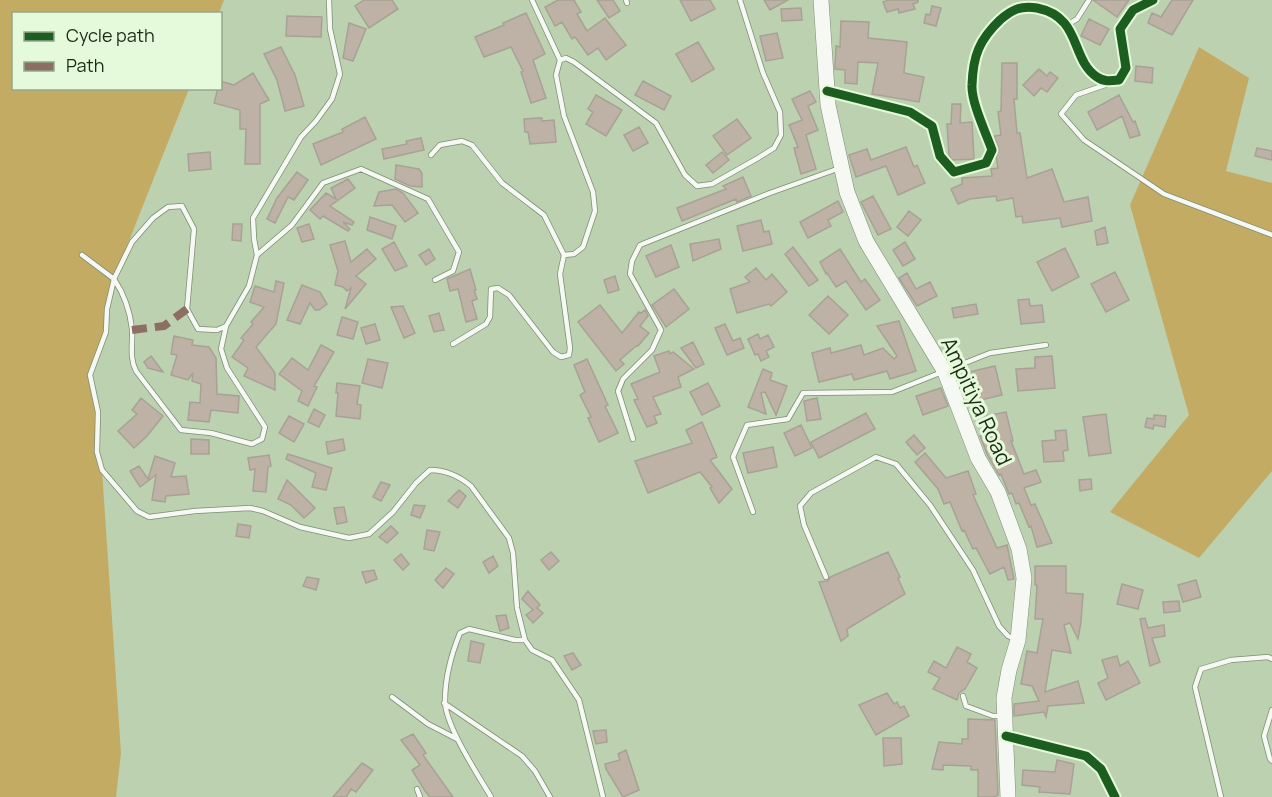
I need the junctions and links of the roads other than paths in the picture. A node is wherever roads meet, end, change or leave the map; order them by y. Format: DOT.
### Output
graph roads {
  1 [pos="329,0"];
  2 [pos="532,0"];
  3 [pos="740,0"];
  4 [pos="821,0"];
  5 [pos="1089,0"];
  6 [pos="1153,0"];
  7 [pos="1067,25"];
  8 [pos="560,60"];
  9 [pos="1119,80"];
  10 [pos="827,91"];
  11 [pos="431,155"];
  12 [pos="841,168"];
  13 [pos="1272,235"];
  14 [pos="82,255"];
  15 [pos="257,255"];
  16 [pos="564,255"];
  17 [pos="114,279"];
  18 [pos="435,280"];
  19 [pos="226,326"];
  20 [pos="453,344"];
  21 [pos="1046,345"];
  22 [pos="945,372"];
  23 [pos="633,439"];
  24 [pos="753,512"];
  25 [pos="826,577"];
  26 [pos="525,640"];
  27 [pos="1018,640"];
  28 [pos="1272,659"];
  29 [pos="963,696"];
  30 [pos="392,697"];
  31 [pos="444,703"];
  32 [pos="1272,710"];
  33 [pos="1005,717"];
  34 [pos="1006,736"];
  35 [pos="457,739"];
  36 [pos="1272,761"];
  37 [pos="417,789"];
  38 [pos="420,797"];
  39 [pos="491,797"];
  40 [pos="550,797"];
  41 [pos="603,797"];
  42 [pos="1008,797"];
  43 [pos="1114,797"];
  44 [pos="1221,797"];
  1 -- 15 [label="lane"];
  2 -- 8 [label="lane"];
  3 -- 8 [label="lane"];
  4 -- 10 [label="main road, Ampitiya Road"];
  5 -- 7 [label="lane"];
  6 -- 9 [label="street"];
  7 -- 9 [label="street"];
  7 -- 10 [label="street"];
  8 -- 16 [label="lane"];
  9 -- 13 [label="lane"];
  10 -- 12 [label="main road, Ampitiya Road"];
  11 -- 16 [label="lane"];
  12 -- 22 [label="main road, Ampitiya Road"];
  12 -- 23 [label="lane"];
  14 -- 17 [label="lane"];
  15 -- 18 [label="lane"];
  15 -- 19 [label="lane"];
  16 -- 20 [label="lane"];
  17 -- 19 [label="lane"];
  17 -- 19 [label="lane"];
  17 -- 26 [label="lane"];
  21 -- 22 [label="lane"];
  22 -- 24 [label="lane"];
  22 -- 27 [label="main road, Ampitiya Road"];
  25 -- 27 [label="lane"];
  26 -- 31 [label="lane"];
  26 -- 41 [label="lane"];
  27 -- 33 [label="main road, Ampitiya Road"];
  28 -- 44 [label="lane"];
  29 -- 33 [label="lane"];
  30 -- 35 [label="lane"];
  31 -- 35 [label="lane"];
  31 -- 40 [label="lane"];
  32 -- 36 [label="lane"];
  33 -- 34 [label="main road, Ampitiya Road"];
  34 -- 42 [label="main road, Ampitiya Road"];
  34 -- 43 [label="street"];
  35 -- 39 [label="lane"];
  37 -- 38 [label="lane"];
}
